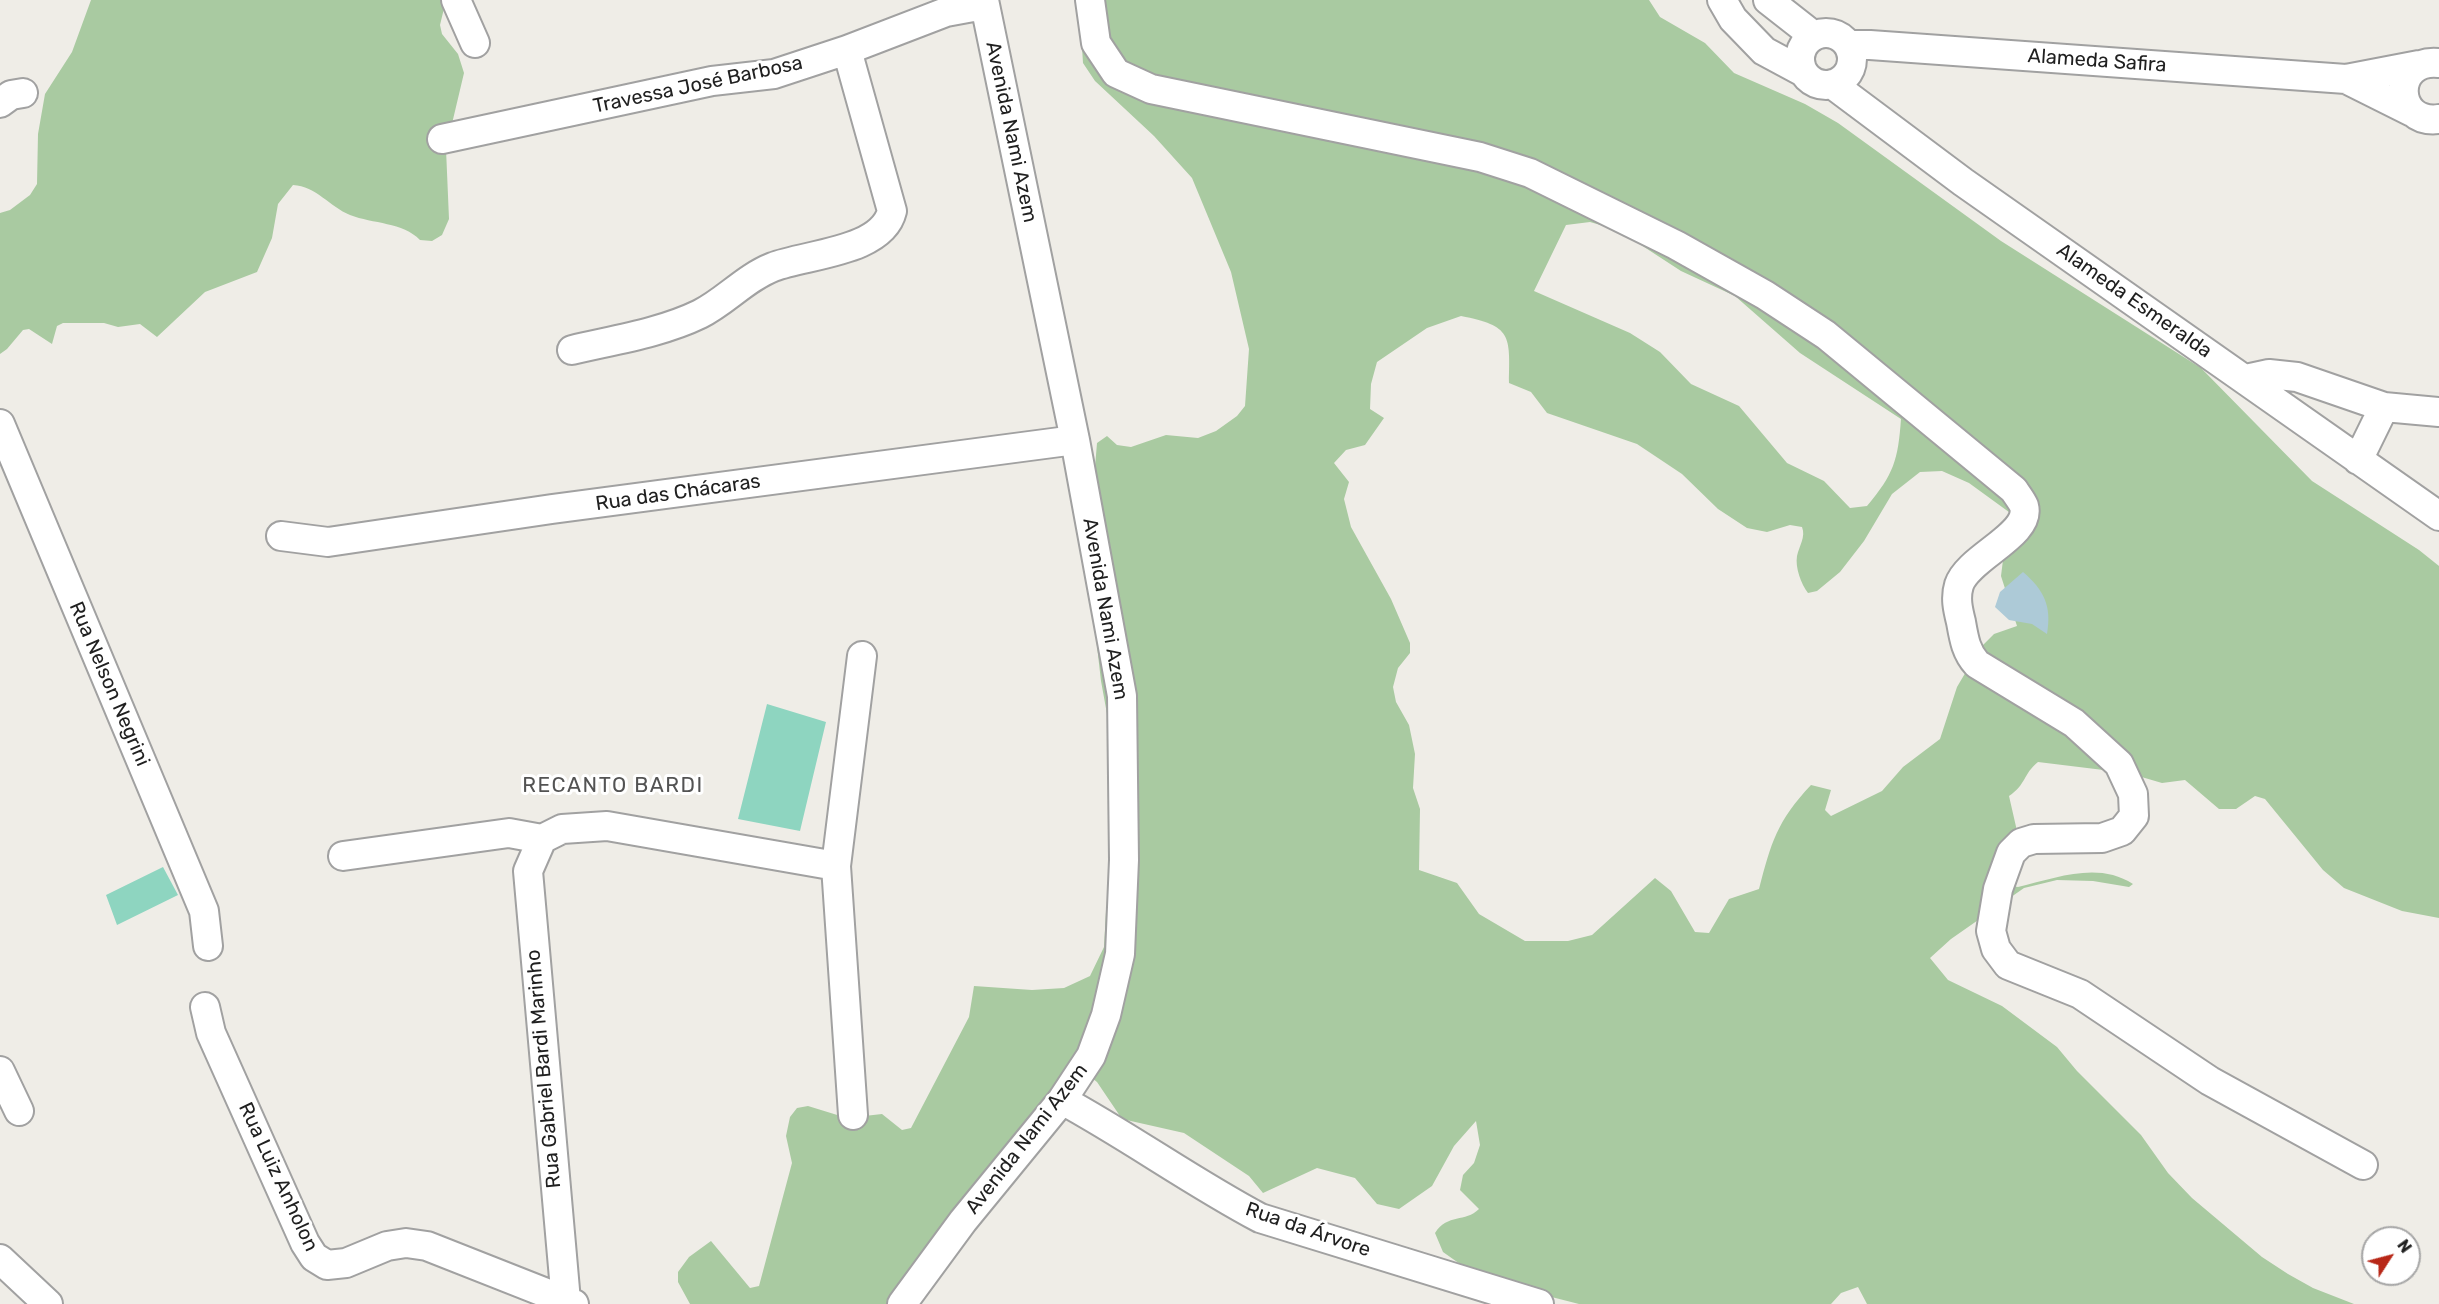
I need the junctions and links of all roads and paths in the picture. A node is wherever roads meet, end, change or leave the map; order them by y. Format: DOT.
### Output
graph roads {
  1 [pos="456,0"];
  2 [pos="1090,0"];
  3 [pos="1722,0"];
  4 [pos="1768,0"];
  5 [pos="984,2"];
  6 [pos="1814,36"];
  7 [pos="475,43"];
  8 [pos="1848,45"];
  9 [pos="847,50"];
  10 [pos="2429,64"];
  11 [pos="1803,72"];
  12 [pos="2346,79"];
  13 [pos="1832,84"];
  14 [pos="2412,112"];
  15 [pos="2439,119"];
  16 [pos="442,139"];
  17 [pos="572,350"];
  18 [pos="2246,379"];
  19 [pos="2384,407"];
  20 [pos="2439,412"];
  21 [pos="0,424"];
  22 [pos="1075,440"];
  23 [pos="2358,460"];
  24 [pos="2439,516"];
  25 [pos="281,536"];
  26 [pos="862,656"];
  27 [pos="542,839"];
  28 [pos="343,856"];
  29 [pos="836,866"];
  30 [pos="208,946"];
  31 [pos="204,1007"];
  32 [pos="0,1071"];
  33 [pos="1062,1100"];
  34 [pos="19,1111"];
  35 [pos="853,1115"];
  36 [pos="2363,1165"];
  37 [pos="0,1259"];
  38 [pos="570,1302"];
  39 [pos="48,1304"];
  40 [pos="902,1304"];
  41 [pos="1539,1304"];
  1 -- 7 [label="street"];
  2 -- 36 [label="street"];
  3 -- 11 [label="street, Alameda Esmeralda"];
  4 -- 6 [label="street"];
  5 -- 9 [label="street, Travessa José Barbosa"];
  5 -- 22 [label="street, Avenida Nami Azem"];
  6 -- 8 [label="street"];
  6 -- 11 [label="street"];
  8 -- 12 [label="street, Alameda Safira"];
  8 -- 13 [label="street"];
  9 -- 16 [label="street, Travessa José Barbosa"];
  9 -- 17 [label="street"];
  10 -- 12 [label="street, Alameda Safira"];
  10 -- 14 [label="street, Alameda Safira"];
  11 -- 13 [label="street, Alameda Esmeralda"];
  12 -- 14 [label="street, Alameda Safira"];
  13 -- 18 [label="street, Alameda Esmeralda"];
  14 -- 15 [label="street, Alameda Safira"];
  18 -- 19 [label="street"];
  18 -- 23 [label="street, Alameda Esmeralda"];
  19 -- 20 [label="street"];
  19 -- 23 [label="street"];
  21 -- 30 [label="street, Rua Nelson Negrini"];
  22 -- 25 [label="street, Rua das Chácaras"];
  22 -- 33 [label="street, Avenida Nami Azem"];
  23 -- 24 [label="street, Alameda Esmeralda"];
  26 -- 29 [label="street"];
  27 -- 28 [label="street"];
  27 -- 29 [label="street"];
  27 -- 38 [label="street, Rua Gabriel Bardi Marinho"];
  29 -- 35 [label="street"];
  31 -- 38 [label="street, Rua Luiz Anholon"];
  32 -- 34 [label="street"];
  33 -- 40 [label="street, Avenida Nami Azem"];
  33 -- 41 [label="street, Rua da Árvore"];
  37 -- 39 [label="street"];
}
